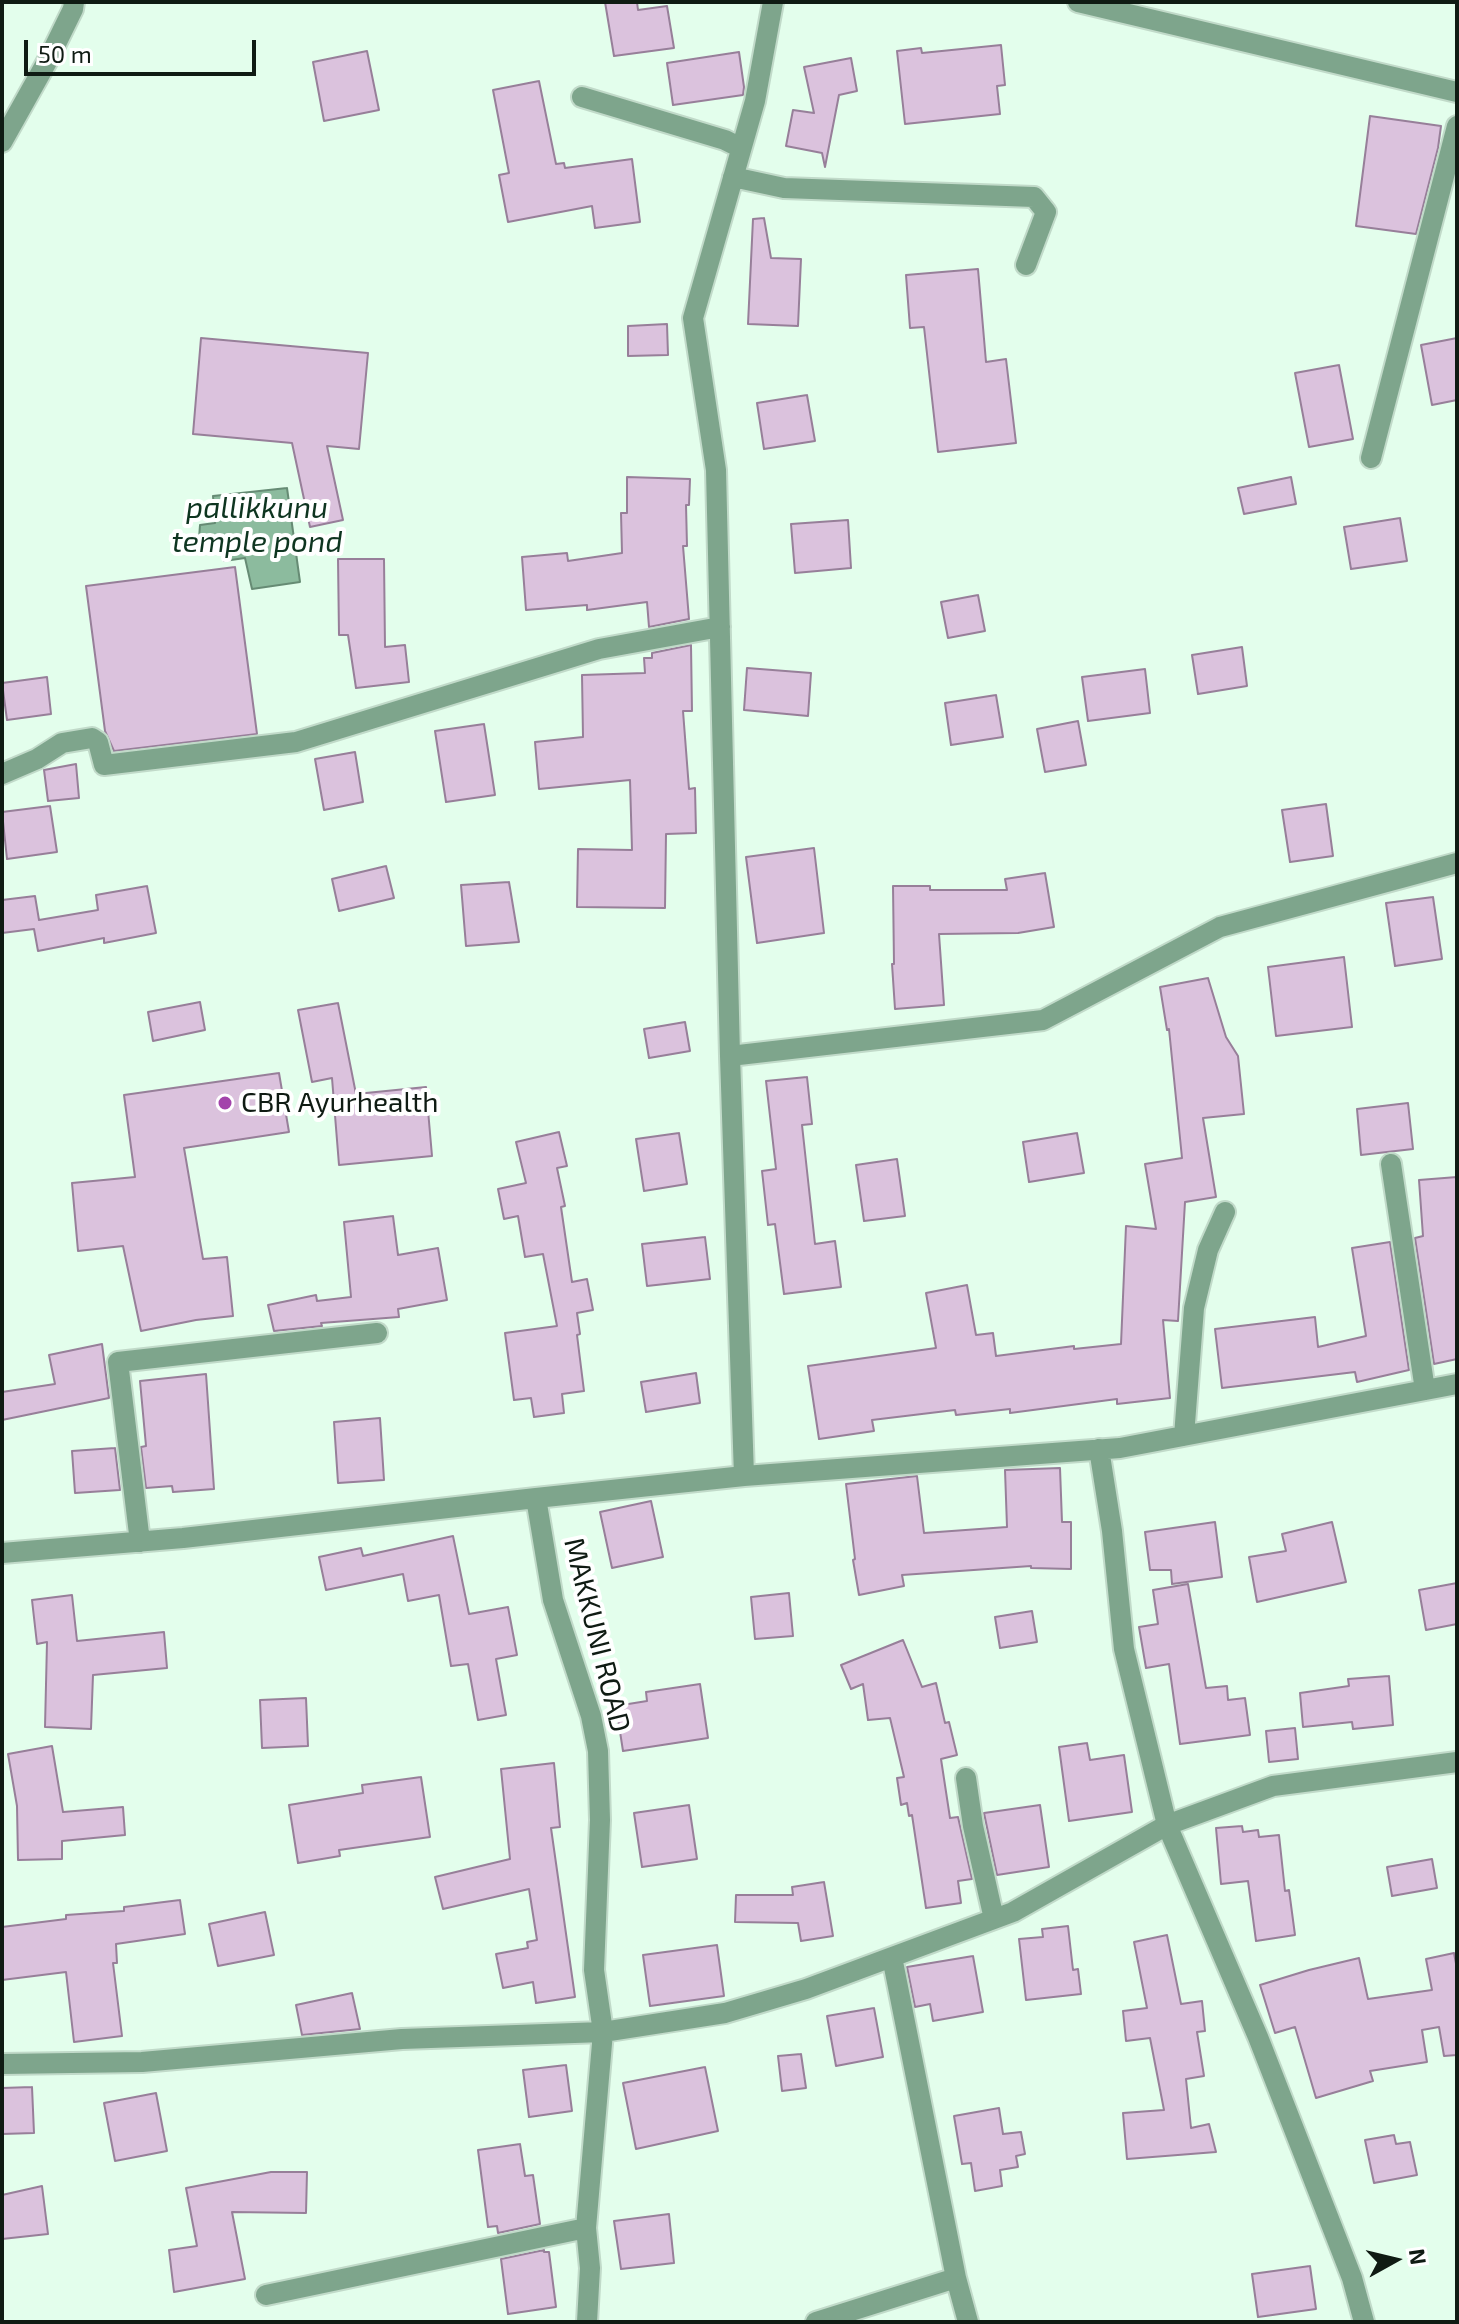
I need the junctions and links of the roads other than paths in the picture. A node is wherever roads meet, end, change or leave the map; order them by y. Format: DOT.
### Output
graph roads {
  1 [pos="74,2"];
  2 [pos="773,2"];
  3 [pos="1078,2"];
  4 [pos="1144,6"];
  5 [pos="1457,92"];
  6 [pos="582,97"];
  7 [pos="1457,126"];
  8 [pos="2,142"];
  9 [pos="741,148"];
  10 [pos="733,177"];
  11 [pos="1026,265"];
  12 [pos="1371,458"];
  13 [pos="720,627"];
  14 [pos="2,774"];
  15 [pos="1457,863"];
  16 [pos="730,1056"];
  17 [pos="1391,1164"];
  18 [pos="1225,1212"];
  19 [pos="377,1333"];
  20 [pos="1457,1384"];
  21 [pos="1425,1390"];
  22 [pos="1184,1436"];
  23 [pos="1099,1449"];
  24 [pos="744,1476"];
  25 [pos="536,1498"];
  26 [pos="140,1542"];
  27 [pos="2,1553"];
  28 [pos="1457,1762"];
  29 [pos="966,1778"];
  30 [pos="1167,1825"];
  31 [pos="994,1919"];
  32 [pos="892,1957"];
  33 [pos="603,2032"];
  34 [pos="2,2064"];
  35 [pos="586,2228"];
  36 [pos="956,2278"];
  37 [pos="266,2295"];
  38 [pos="587,2322"];
  39 [pos="816,2322"];
  40 [pos="968,2322"];
  41 [pos="1364,2322"];
  1 -- 8 [label="street"];
  2 -- 9 [label="street"];
  3 -- 4 [label="street"];
  4 -- 5 [label="street"];
  6 -- 9 [label="street"];
  7 -- 12 [label="street"];
  9 -- 10 [label="street"];
  10 -- 11 [label="street"];
  10 -- 13 [label="street"];
  13 -- 14 [label="street"];
  13 -- 16 [label="street"];
  15 -- 16 [label="street"];
  16 -- 24 [label="street"];
  17 -- 21 [label="street"];
  18 -- 22 [label="street"];
  19 -- 26 [label="street"];
  20 -- 21 [label="street"];
  21 -- 22 [label="street"];
  22 -- 23 [label="street"];
  23 -- 24 [label="street"];
  23 -- 30 [label="street"];
  24 -- 25 [label="street"];
  25 -- 26 [label="street"];
  25 -- 33 [label="street, MAKKUNI ROAD"];
  26 -- 27 [label="street"];
  28 -- 30 [label="street"];
  29 -- 31 [label="street"];
  30 -- 31 [label="street"];
  30 -- 41 [label="street"];
  31 -- 32 [label="street"];
  32 -- 33 [label="street"];
  32 -- 36 [label="street"];
  33 -- 34 [label="street"];
  33 -- 35 [label="street, MAKKUNI ROAD"];
  35 -- 37 [label="street"];
  35 -- 38 [label="street, MAKKUNI ROAD"];
  36 -- 39 [label="street"];
  36 -- 40 [label="street"];
}
